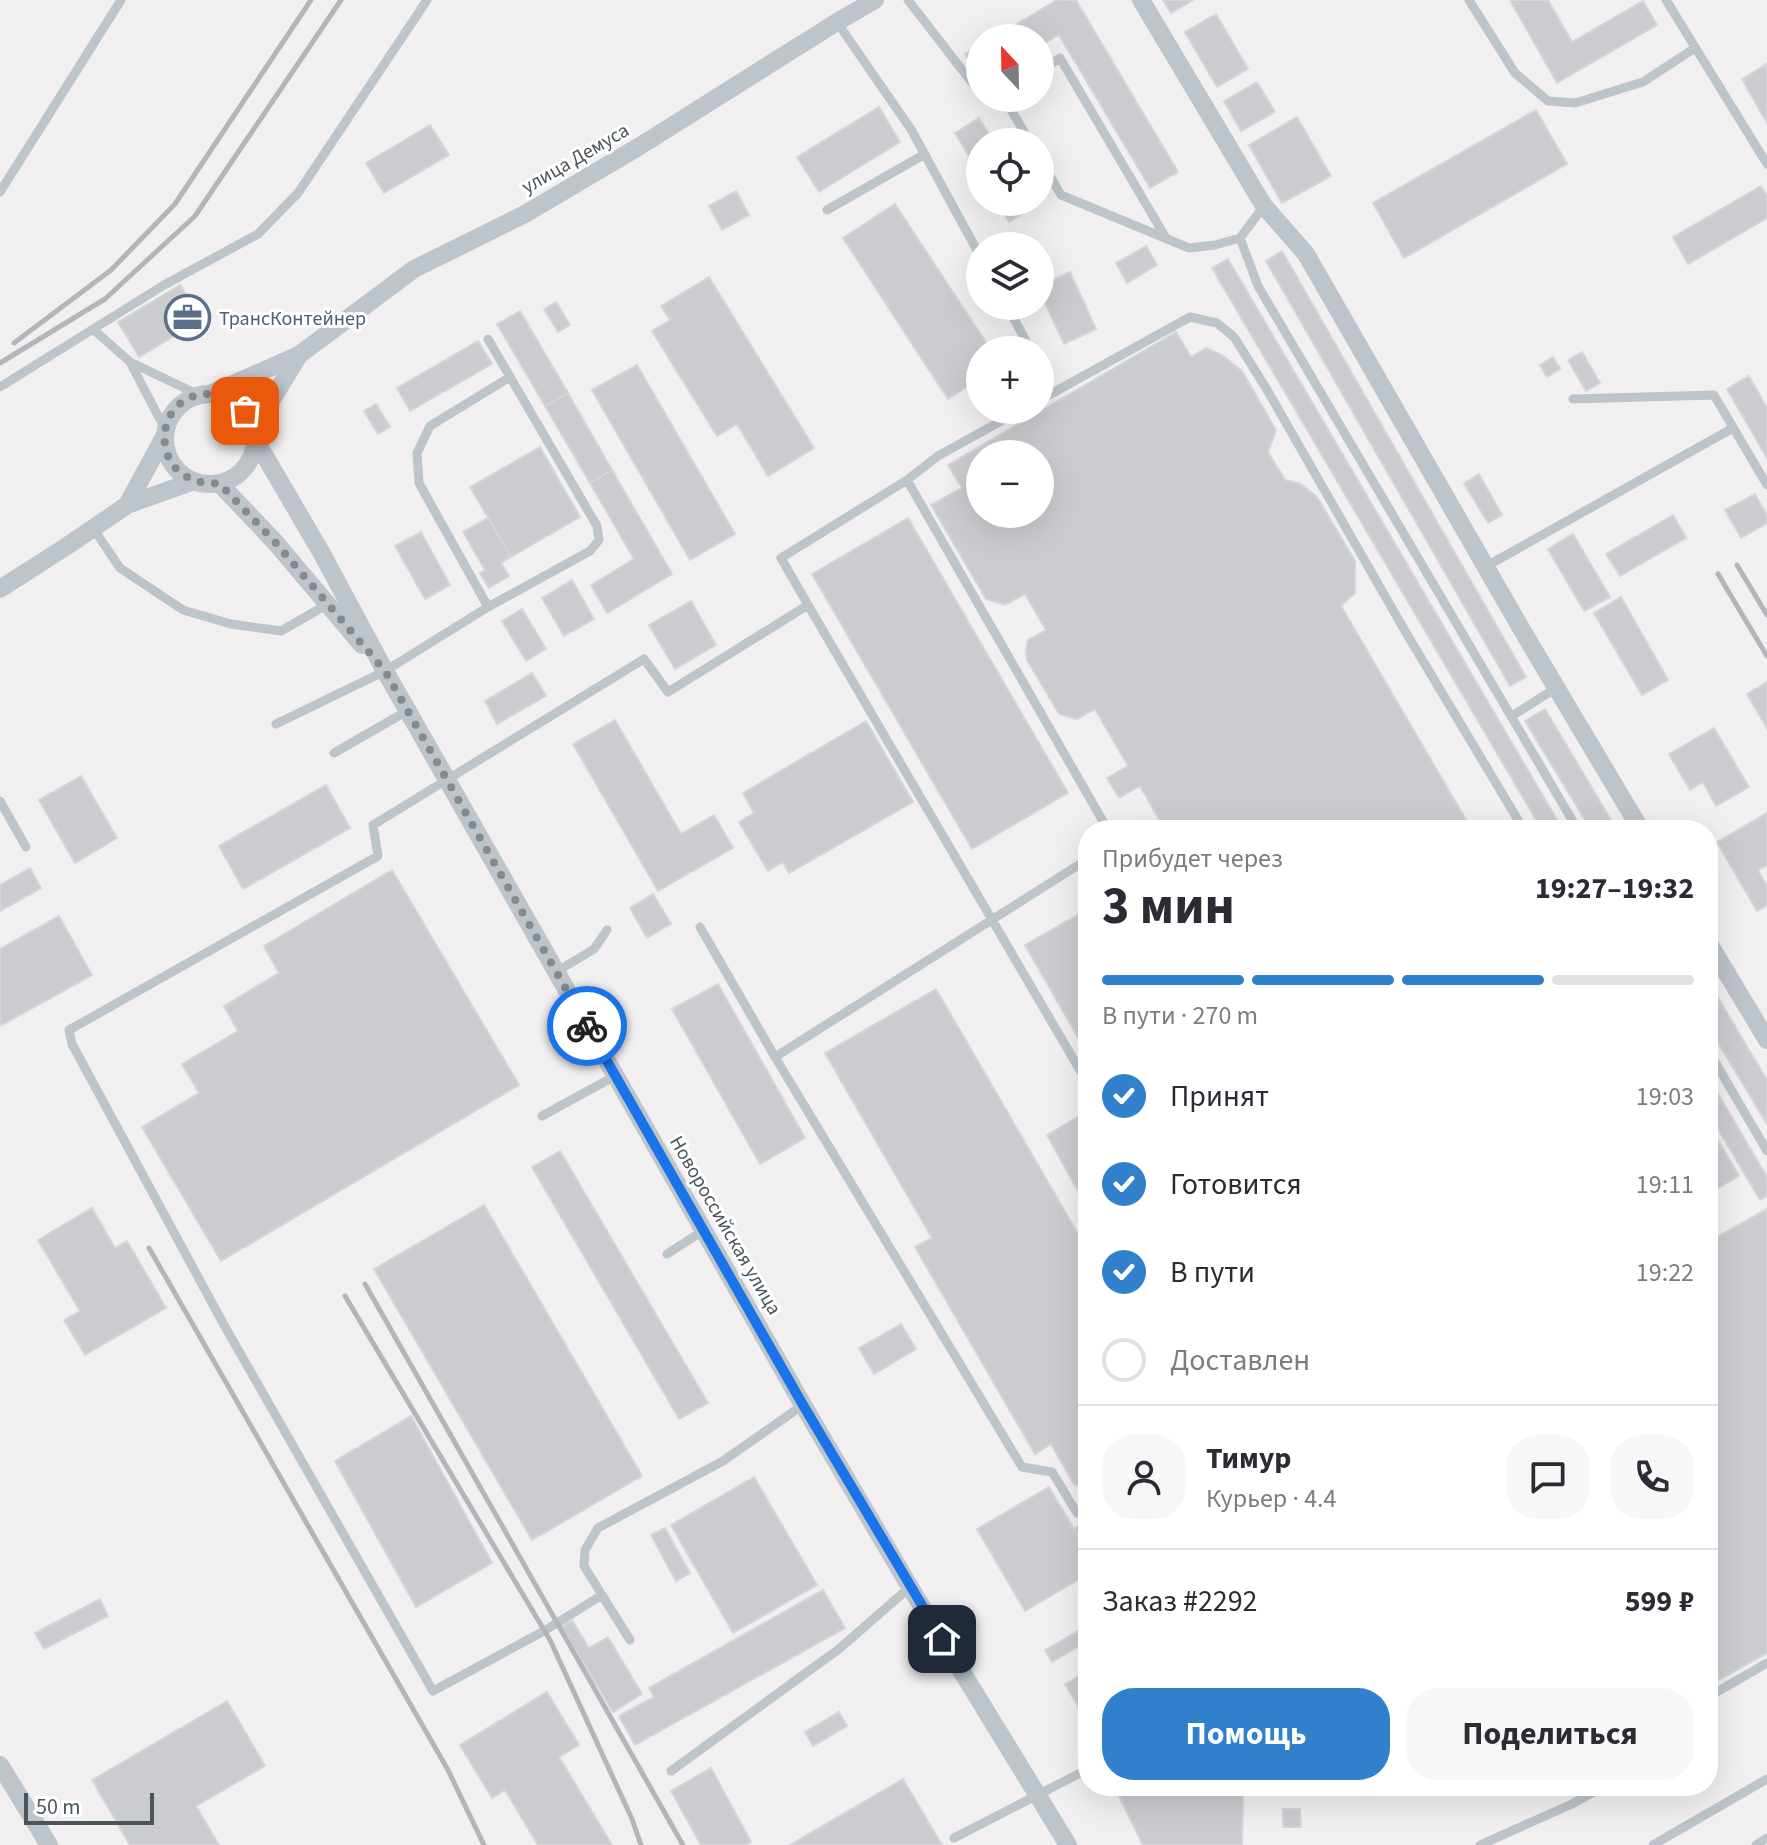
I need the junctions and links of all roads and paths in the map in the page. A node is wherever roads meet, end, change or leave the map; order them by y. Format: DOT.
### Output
graph roads {
  1 [pos="121,0"];
  2 [pos="427,0"];
  3 [pos="875,0"];
  4 [pos="908,0"];
  5 [pos="1141,0"];
  6 [pos="1469,0"];
  7 [pos="1666,0"];
  8 [pos="837,22"];
  9 [pos="1695,48"];
  10 [pos="1054,62"];
  11 [pos="966,75"];
  12 [pos="925,154"];
  13 [pos="1767,164"];
  14 [pos="1054,183"];
  15 [pos="0,192"];
  16 [pos="1264,206"];
  17 [pos="827,210"];
  18 [pos="967,232"];
  19 [pos="1166,238"];
  20 [pos="1240,238"];
  21 [pos="93,329"];
  22 [pos="488,339"];
  23 [pos="299,355"];
  24 [pos="130,362"];
  25 [pos="510,377"];
  26 [pos="0,387"];
  27 [pos="1054,392"];
  28 [pos="205,394"];
  29 [pos="1573,399"];
  30 [pos="996,424"];
  31 [pos="1733,428"];
  32 [pos="165,432"];
  33 [pos="254,434"];
  34 [pos="907,480"];
  35 [pos="194,481"];
  36 [pos="219,483"];
  37 [pos="1767,485"];
  38 [pos="127,505"];
  39 [pos="93,528"];
  40 [pos="1485,567"];
  41 [pos="0,589"];
  42 [pos="328,604"];
  43 [pos="808,605"];
  44 [pos="488,607"];
  45 [pos="385,671"];
  46 [pos="1556,688"];
  47 [pos="407,711"];
  48 [pos="1512,716"];
  49 [pos="276,724"];
  50 [pos="334,753"];
  51 [pos="448,781"];
  52 [pos="0,801"];
  53 [pos="1102,820"];
  54 [pos="1518,820"];
  55 [pos="1572,820"];
  56 [pos="1635,820"];
  57 [pos="26,847"];
  58 [pos="1078,865"];
  59 [pos="991,919"];
  60 [pos="700,927"];
  61 [pos="607,930"];
  62 [pos="1718,959"];
  63 [pos="556,972"];
  64 [pos="1767,1040"];
  65 [pos="775,1057"];
  66 [pos="1078,1067"];
  67 [pos="1718,1067"];
  68 [pos="615,1076"];
  69 [pos="542,1116"];
  70 [pos="1767,1151"];
  71 [pos="704,1230"];
  72 [pos="667,1254"];
  73 [pos="803,1405"];
  74 [pos="1078,1512"];
  75 [pos="910,1587"];
  76 [pos="602,1595"];
  77 [pos="630,1640"];
  78 [pos="1767,1663"];
  79 [pos="1718,1691"];
  80 [pos="0,1765"];
  81 [pos="671,1771"];
  82 [pos="1078,1774"];
  83 [pos="1767,1779"];
  84 [pos="1038,1795"];
  85 [pos="1586,1796"];
  86 [pos="954,1838"];
  87 [pos="1767,1838"];
  88 [pos="49,1845"];
  89 [pos="1056,1845"];
  90 [pos="1068,1845"];
  91 [pos="1480,1845"];
  92 [pos="1653,1845"];
  93 [pos="1756,1845"];
  1 -- 15 [label="lane"];
  2 -- 21 [label="lane"];
  3 -- 8 [label="street, улица Демуса"];
  4 -- 11 [label="lane"];
  5 -- 16 [label="street"];
  6 -- 9 [label="lane"];
  7 -- 9 [label="lane"];
  8 -- 12 [label="lane"];
  8 -- 23 [label="street, улица Демуса"];
  9 -- 13 [label="lane"];
  10 -- 19 [label="lane"];
  12 -- 17 [label="lane"];
  12 -- 18 [label="lane"];
  14 -- 19 [label="lane"];
  16 -- 20 [label="lane"];
  16 -- 40 [label="street"];
  19 -- 20 [label="lane"];
  20 -- 48 [label="lane"];
  21 -- 24 [label="lane"];
  21 -- 26 [label="lane"];
  22 -- 25 [label="lane"];
  23 -- 28 [label="street"];
  23 -- 33 [label="street"];
  24 -- 28 [label="lane"];
  24 -- 32 [label="lane"];
  25 -- 44 [label="lane"];
  25 -- 44 [label="lane"];
  27 -- 54 [label="lane"];
  28 -- 32 [label="street"];
  28 -- 33 [label="street"];
  29 -- 31 [label="lane"];
  30 -- 34 [label="lane"];
  31 -- 37 [label="lane"];
  31 -- 40 [label="lane"];
  32 -- 35 [label="street"];
  32 -- 38 [label="street"];
  33 -- 36 [label="street"];
  33 -- 45 [label="street"];
  34 -- 43 [label="lane"];
  34 -- 53 [label="lane"];
  35 -- 36 [label="street"];
  35 -- 38 [label="street"];
  36 -- 42 [label="street"];
  38 -- 39 [label="street"];
  39 -- 41 [label="street"];
  39 -- 42 [label="lane"];
  40 -- 46 [label="street"];
  42 -- 45 [label="street"];
  43 -- 51 [label="lane"];
  43 -- 59 [label="lane"];
  44 -- 45 [label="lane"];
  45 -- 47 [label="street, Новороссийская улица"];
  45 -- 49 [label="lane"];
  46 -- 48 [label="lane"];
  46 -- 56 [label="street"];
  47 -- 50 [label="lane"];
  47 -- 51 [label="street, Новороссийская улица"];
  48 -- 55 [label="lane"];
  51 -- 63 [label="street, Новороссийская улица"];
  51 -- 76 [label="lane"];
  52 -- 57 [label="lane"];
  58 -- 59 [label="lane"];
  59 -- 65 [label="lane"];
  59 -- 66 [label="lane"];
  60 -- 65 [label="lane"];
  61 -- 63 [label="lane"];
  62 -- 64 [label="street"];
  63 -- 68 [label="street, Новороссийская улица"];
  65 -- 74 [label="lane"];
  67 -- 70 [label="lane"];
  68 -- 69 [label="lane"];
  68 -- 71 [label="street, Новороссийская улица"];
  71 -- 72 [label="lane"];
  71 -- 73 [label="street, Новороссийская улица"];
  73 -- 75 [label="street, Новороссийская улица"];
  73 -- 76 [label="lane"];
  75 -- 81 [label="lane"];
  75 -- 84 [label="street, Новороссийская улица"];
  76 -- 77 [label="lane"];
  78 -- 79 [label="lane"];
  80 -- 88 [label="street"];
  82 -- 84 [label="lane"];
  83 -- 92 [label="lane"];
  84 -- 86 [label="lane"];
  84 -- 89 [label="street, Новороссийская улица"];
  84 -- 90 [label="street, Новороссийская улица"];
  85 -- 91 [label="lane"];
  87 -- 93 [label="lane"];
}
